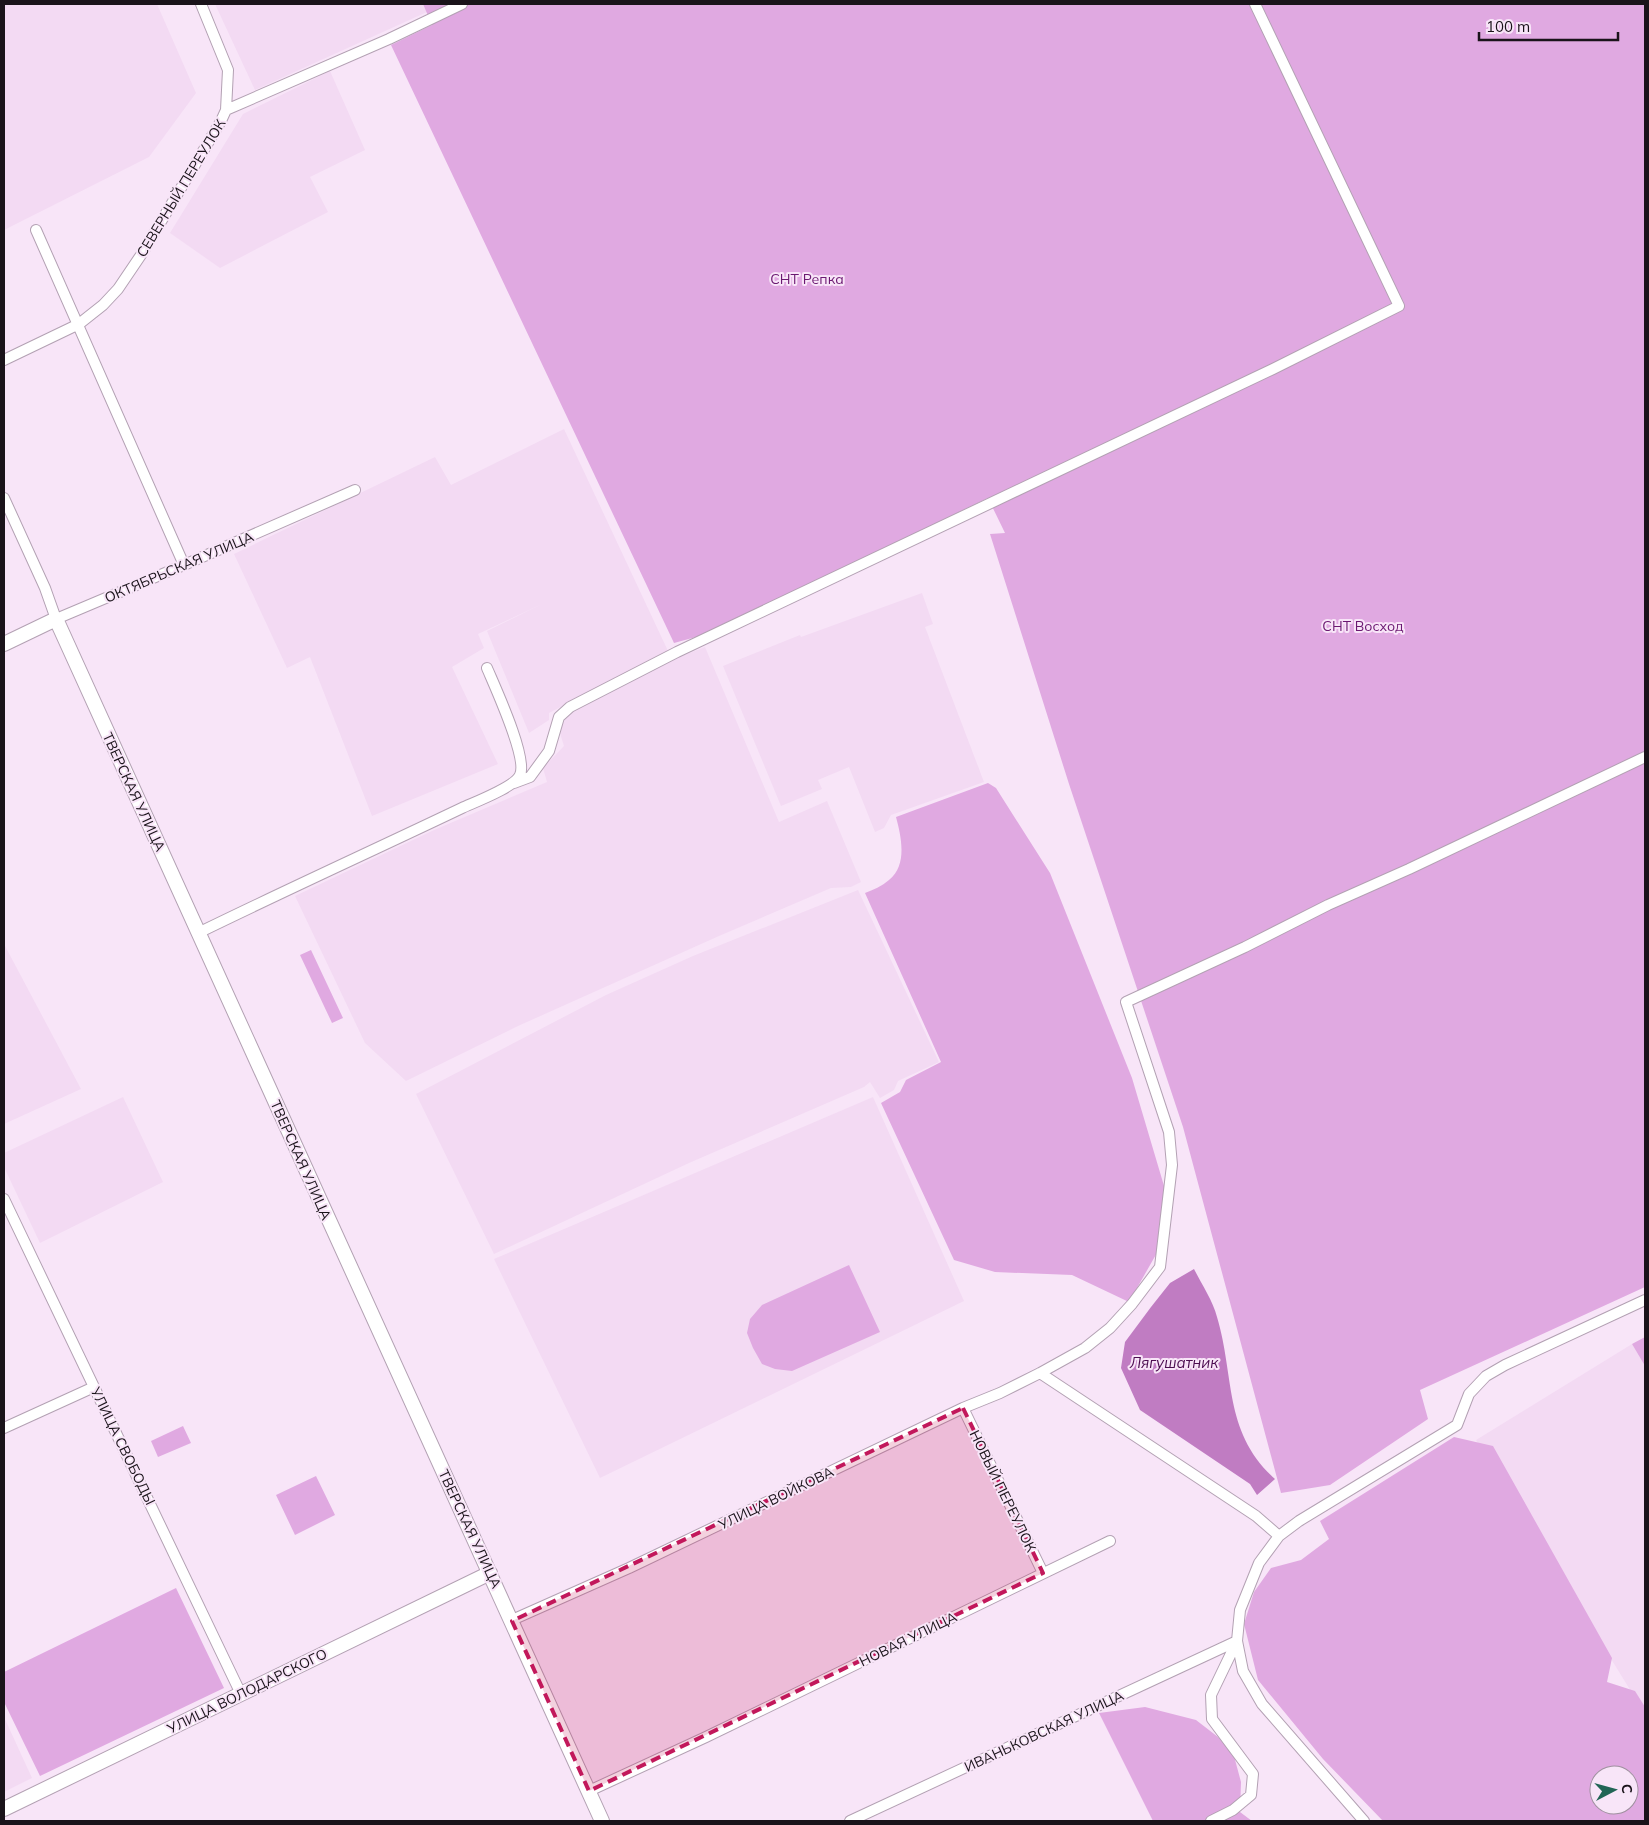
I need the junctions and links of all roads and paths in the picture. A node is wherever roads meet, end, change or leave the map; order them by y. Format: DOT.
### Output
graph roads {
  1 [pos="201,4"];
  2 [pos="462,4"];
  3 [pos="1255,4"];
  4 [pos="226,110"];
  5 [pos="36,230"];
  6 [pos="79,324"];
  7 [pos="4,360"];
  8 [pos="355,490"];
  9 [pos="4,498"];
  10 [pos="184,565"];
  11 [pos="56,619"];
  12 [pos="4,644"];
  13 [pos="487,668"];
  14 [pos="1645,757"];
  15 [pos="514,783"];
  16 [pos="198,933"];
  17 [pos="4,1199"];
  18 [pos="1645,1300"];
  19 [pos="1040,1373"];
  20 [pos="94,1388"];
  21 [pos="963,1408"];
  22 [pos="4,1428"];
  23 [pos="1279,1536"];
  24 [pos="1110,1541"];
  25 [pos="490,1573"];
  26 [pos="1043,1573"];
  27 [pos="512,1620"];
  28 [pos="1237,1641"];
  29 [pos="241,1694"];
  30 [pos="589,1791"];
  31 [pos="4,1809"];
  32 [pos="602,1821"];
  33 [pos="850,1821"];
  34 [pos="1211,1821"];
  35 [pos="1364,1821"];
  1 -- 4 [label="street, СЕВЕРНЫЙ ПЕРЕУЛОК"];
  2 -- 4 [label="street"];
  3 -- 15 [label="street"];
  4 -- 6 [label="street, СЕВЕРНЫЙ ПЕРЕУЛОК"];
  5 -- 6 [label="street"];
  6 -- 7 [label="street, СЕВЕРНЫЙ ПЕРЕУЛОК"];
  6 -- 10 [label="street"];
  8 -- 10 [label="street, ОКТЯБРЬСКАЯ УЛИЦА"];
  9 -- 11 [label="street, ТВЕРСКАЯ УЛИЦА"];
  10 -- 11 [label="street, ОКТЯБРЬСКАЯ УЛИЦА"];
  11 -- 12 [label="main road, ОКТЯБРЬСКАЯ УЛИЦА"];
  11 -- 16 [label="main road, ТВЕРСКАЯ УЛИЦА"];
  13 -- 15 [label="street"];
  14 -- 19 [label="street, УЛИЦА ВОЙКОВА"];
  15 -- 16 [label="street"];
  16 -- 25 [label="main road, ТВЕРСКАЯ УЛИЦА"];
  17 -- 20 [label="street, УЛИЦА СВОБОДЫ"];
  18 -- 23 [label="street"];
  19 -- 21 [label="street, УЛИЦА ВОЙКОВА"];
  19 -- 23 [label="street"];
  20 -- 22 [label="street"];
  20 -- 29 [label="street, УЛИЦА СВОБОДЫ"];
  21 -- 26 [label="street, НОВЫЙ ПЕРЕУЛОК"];
  21 -- 27 [label="street, УЛИЦА ВОЙКОВА"];
  23 -- 28 [label="street"];
  24 -- 26 [label="street, НОВАЯ УЛИЦА"];
  25 -- 27 [label="main road, ТВЕРСКАЯ УЛИЦА"];
  25 -- 29 [label="main road, УЛИЦА ВОЛОДАРСКОГО"];
  26 -- 30 [label="street, НОВАЯ УЛИЦА"];
  27 -- 30 [label="main road, ТВЕРСКАЯ УЛИЦА"];
  28 -- 33 [label="street, ИВАНЬКОВСКАЯ УЛИЦА"];
  28 -- 34 [label="street"];
  28 -- 35 [label="street"];
  29 -- 31 [label="main road, УЛИЦА ВОЛОДАРСКОГО"];
  30 -- 32 [label="main road, ТВЕРСКАЯ УЛИЦА"];
}
